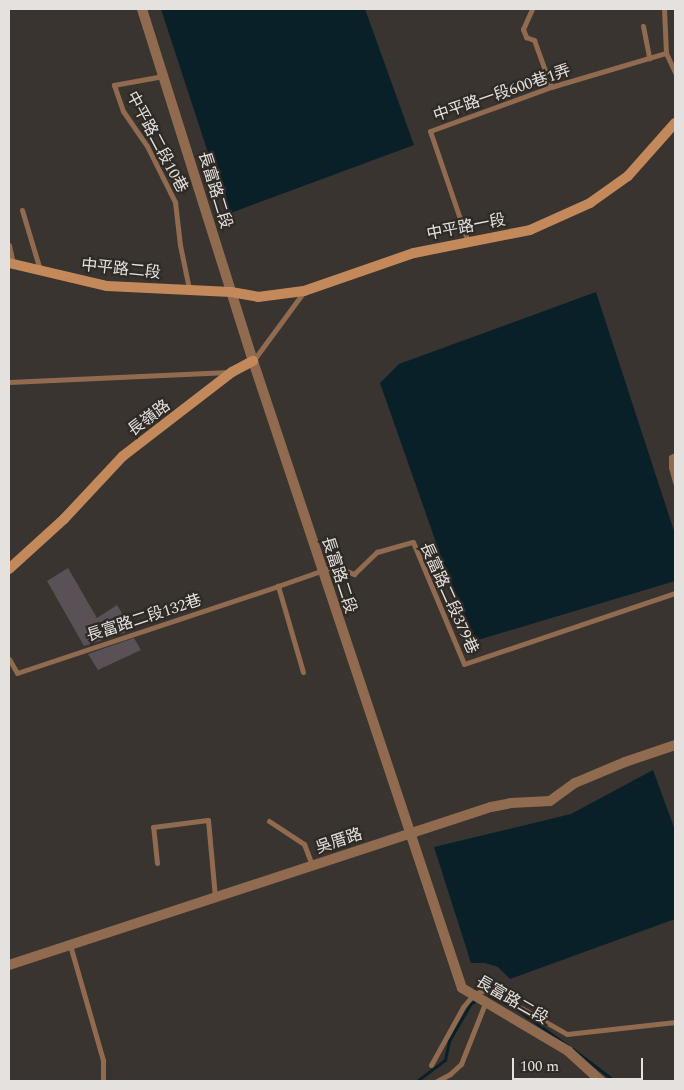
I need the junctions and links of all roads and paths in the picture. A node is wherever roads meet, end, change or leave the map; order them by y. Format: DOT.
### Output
graph roads {
  1 [pos="142,9"];
  2 [pos="532,9"];
  3 [pos="664,9"];
  4 [pos="643,26"];
  5 [pos="666,53"];
  6 [pos="649,58"];
  7 [pos="675,72"];
  8 [pos="163,76"];
  9 [pos="552,87"];
  10 [pos="675,123"];
  11 [pos="22,210"];
  12 [pos="468,242"];
  13 [pos="9,245"];
  14 [pos="11,264"];
  15 [pos="40,271"];
  16 [pos="189,290"];
  17 [pos="304,291"];
  18 [pos="231,292"];
  19 [pos="253,361"];
  20 [pos="232,372"];
  21 [pos="9,382"];
  22 [pos="675,454"];
  23 [pos="675,482"];
  24 [pos="9,569"];
  25 [pos="322,572"];
  26 [pos="278,586"];
  27 [pos="675,592"];
  28 [pos="9,659"];
  29 [pos="303,672"];
  30 [pos="675,745"];
  31 [pos="269,821"];
  32 [pos="410,835"];
  33 [pos="157,863"];
  34 [pos="312,866"];
  35 [pos="215,897"];
  36 [pos="70,945"];
  37 [pos="9,965"];
  38 [pos="474,994"];
  39 [pos="486,1000"];
  40 [pos="675,1022"];
  41 [pos="431,1065"];
  42 [pos="103,1081"];
  43 [pos="437,1081"];
  44 [pos="602,1081"];
  1 -- 8 [label="street, 長富路二段"];
  2 -- 9 [label="lane"];
  3 -- 5 [label="lane"];
  4 -- 6 [label="lane"];
  5 -- 6 [label="lane, 中平路一段600巷1弄"];
  5 -- 7 [label="lane"];
  6 -- 9 [label="lane, 中平路一段600巷1弄"];
  8 -- 16 [label="lane, 中平路二段10巷"];
  8 -- 18 [label="street, 長富路二段"];
  9 -- 12 [label="lane, 中平路一段600巷1弄"];
  10 -- 12 [label="street, 中平路一段"];
  11 -- 15 [label="lane"];
  12 -- 17 [label="street, 中平路一段"];
  13 -- 14 [label="lane"];
  14 -- 15 [label="street, 中平路二段"];
  15 -- 16 [label="street, 中平路二段"];
  16 -- 18 [label="street, 中平路二段"];
  17 -- 18 [label="street, 中平路一段"];
  17 -- 19 [label="lane, 長嶺路"];
  18 -- 19 [label="street, 長富路二段"];
  19 -- 20 [label="street, 長嶺路"];
  19 -- 25 [label="street, 長富路二段"];
  20 -- 21 [label="lane"];
  20 -- 24 [label="street, 長嶺路"];
  22 -- 23 [label="lane"];
  25 -- 26 [label="lane, 長富路二段132巷"];
  25 -- 27 [label="lane, 長富路二段379巷"];
  25 -- 32 [label="street, 長富路二段"];
  26 -- 28 [label="lane, 長富路二段132巷"];
  26 -- 29 [label="lane"];
  30 -- 32 [label="street, 吳厝路"];
  31 -- 34 [label="lane"];
  32 -- 34 [label="street, 吳厝路"];
  32 -- 38 [label="street, 長富路二段"];
  33 -- 35 [label="lane"];
  34 -- 35 [label="street, 吳厝路"];
  35 -- 36 [label="street, 吳厝路"];
  36 -- 37 [label="street, 吳厝路"];
  36 -- 42 [label="lane"];
  38 -- 39 [label="street, 長富路二段"];
  38 -- 40 [label="lane"];
  38 -- 41 [label="lane"];
  39 -- 43 [label="lane"];
  39 -- 44 [label="street, 長富路二段"];
}
